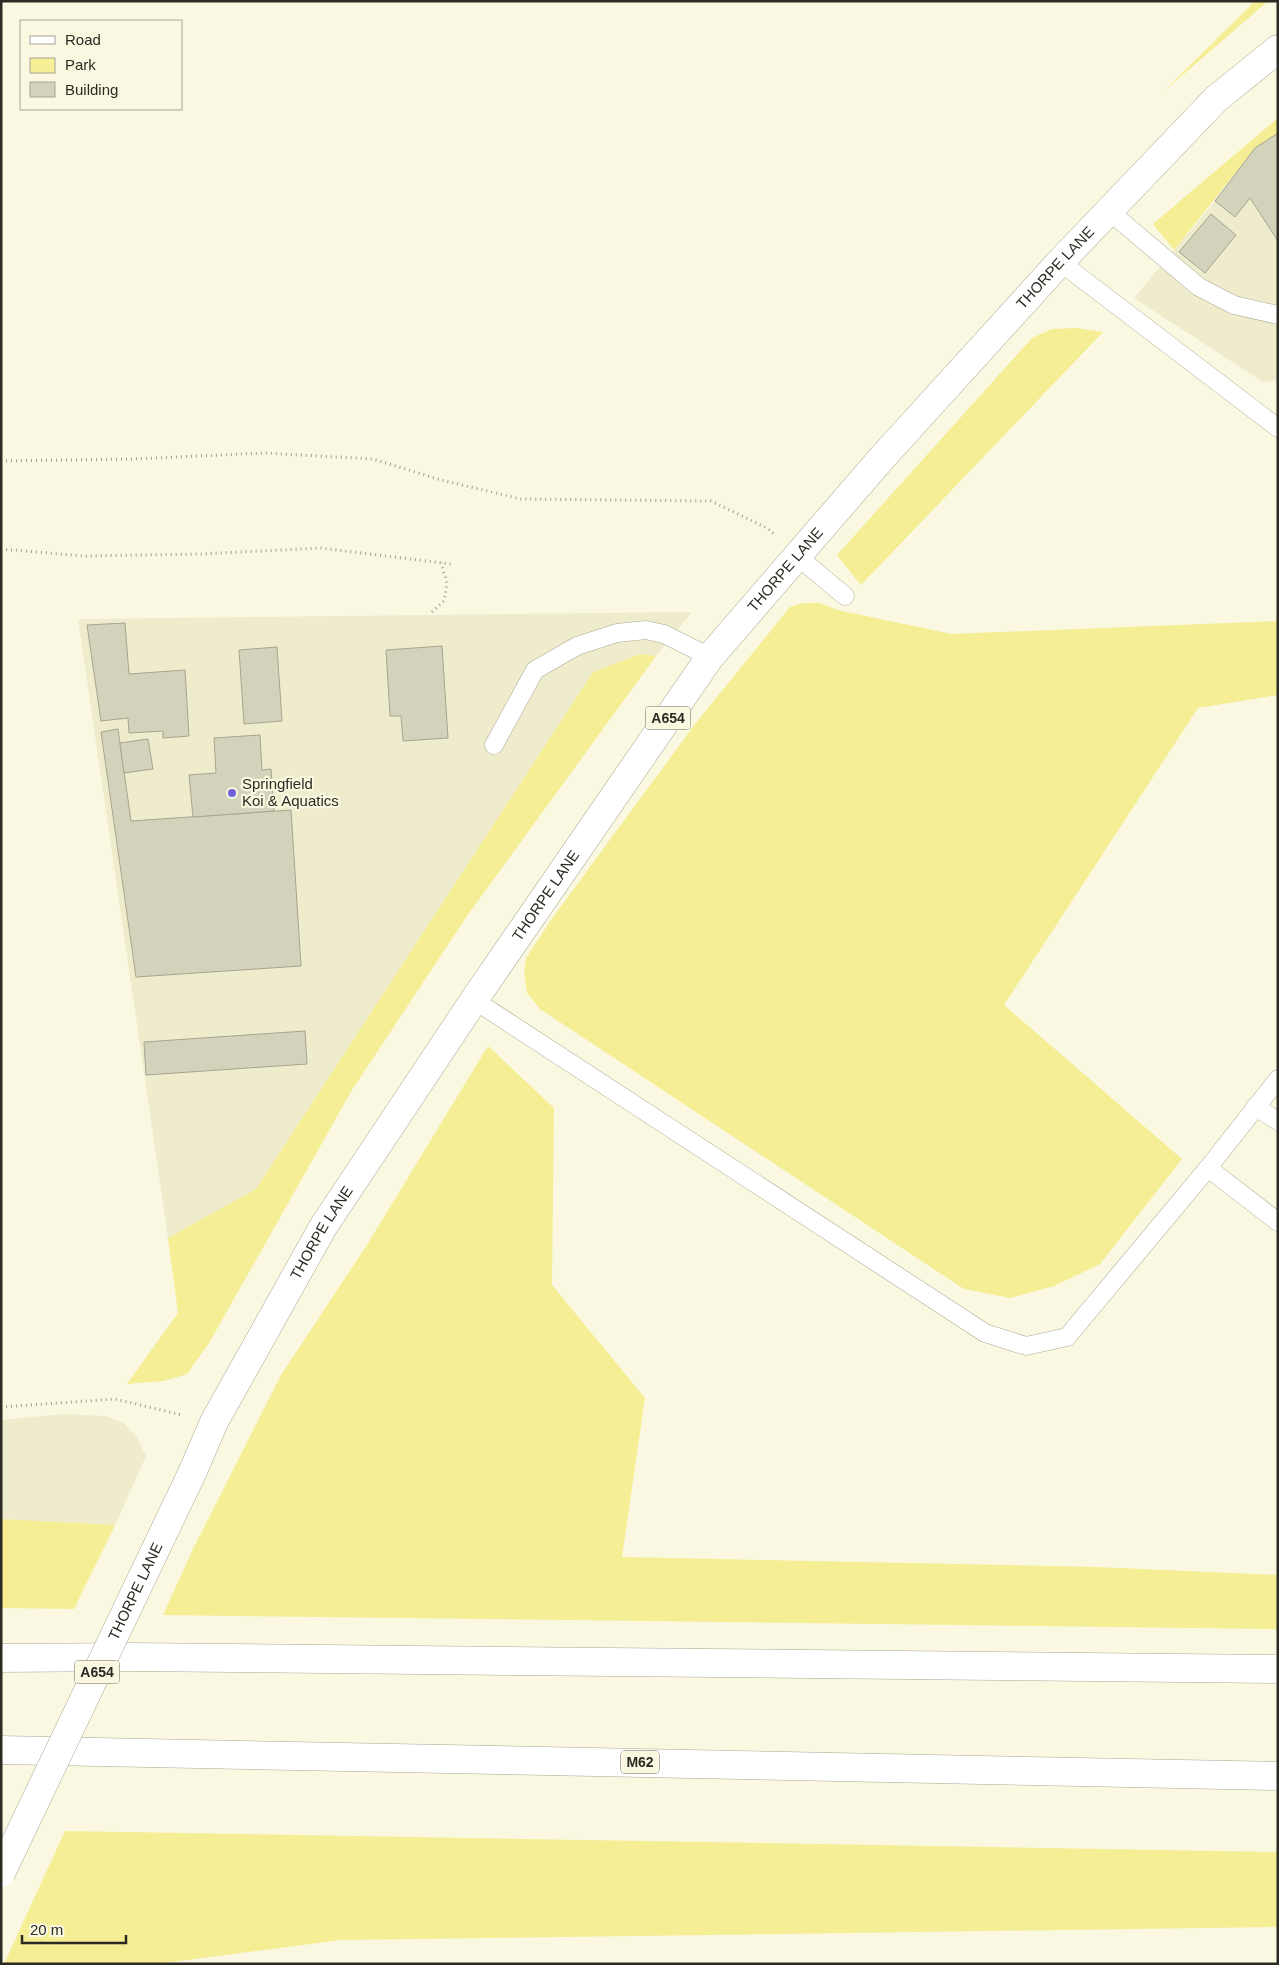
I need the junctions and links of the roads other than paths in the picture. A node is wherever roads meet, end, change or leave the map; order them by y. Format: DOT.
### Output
graph roads {
  1 [pos="1274,56"];
  2 [pos="1109,211"];
  3 [pos="1060,262"];
  4 [pos="1278,315"];
  5 [pos="1278,428"];
  6 [pos="797,556"];
  7 [pos="844,596"];
  8 [pos="710,657"];
  9 [pos="494,745"];
  10 [pos="474,1000"];
  11 [pos="1278,1079"];
  12 [pos="1255,1107"];
  13 [pos="1278,1121"];
  14 [pos="1208,1168"];
  15 [pos="1278,1222"];
  16 [pos="1,1658"];
  17 [pos="1278,1669"];
  18 [pos="1,1750"];
  19 [pos="1278,1776"];
  20 [pos="1,1873"];
  1 -- 2 [label="main road, THORPE LANE / A654"];
  2 -- 3 [label="main road, THORPE LANE / A654"];
  2 -- 4 [label="lane"];
  3 -- 5 [label="lane"];
  3 -- 6 [label="main road, THORPE LANE / A654"];
  6 -- 7 [label="lane"];
  6 -- 8 [label="main road, THORPE LANE / A654"];
  8 -- 9 [label="lane"];
  8 -- 10 [label="main road, THORPE LANE / A654"];
  10 -- 14 [label="lane"];
  10 -- 20 [label="main road, THORPE LANE / A654, bridge"];
  11 -- 12 [label="lane"];
  12 -- 13 [label="lane"];
  12 -- 14 [label="lane"];
  14 -- 15 [label="lane"];
  16 -- 17 [label="main road"];
  18 -- 19 [label="main road, M62"];
}
